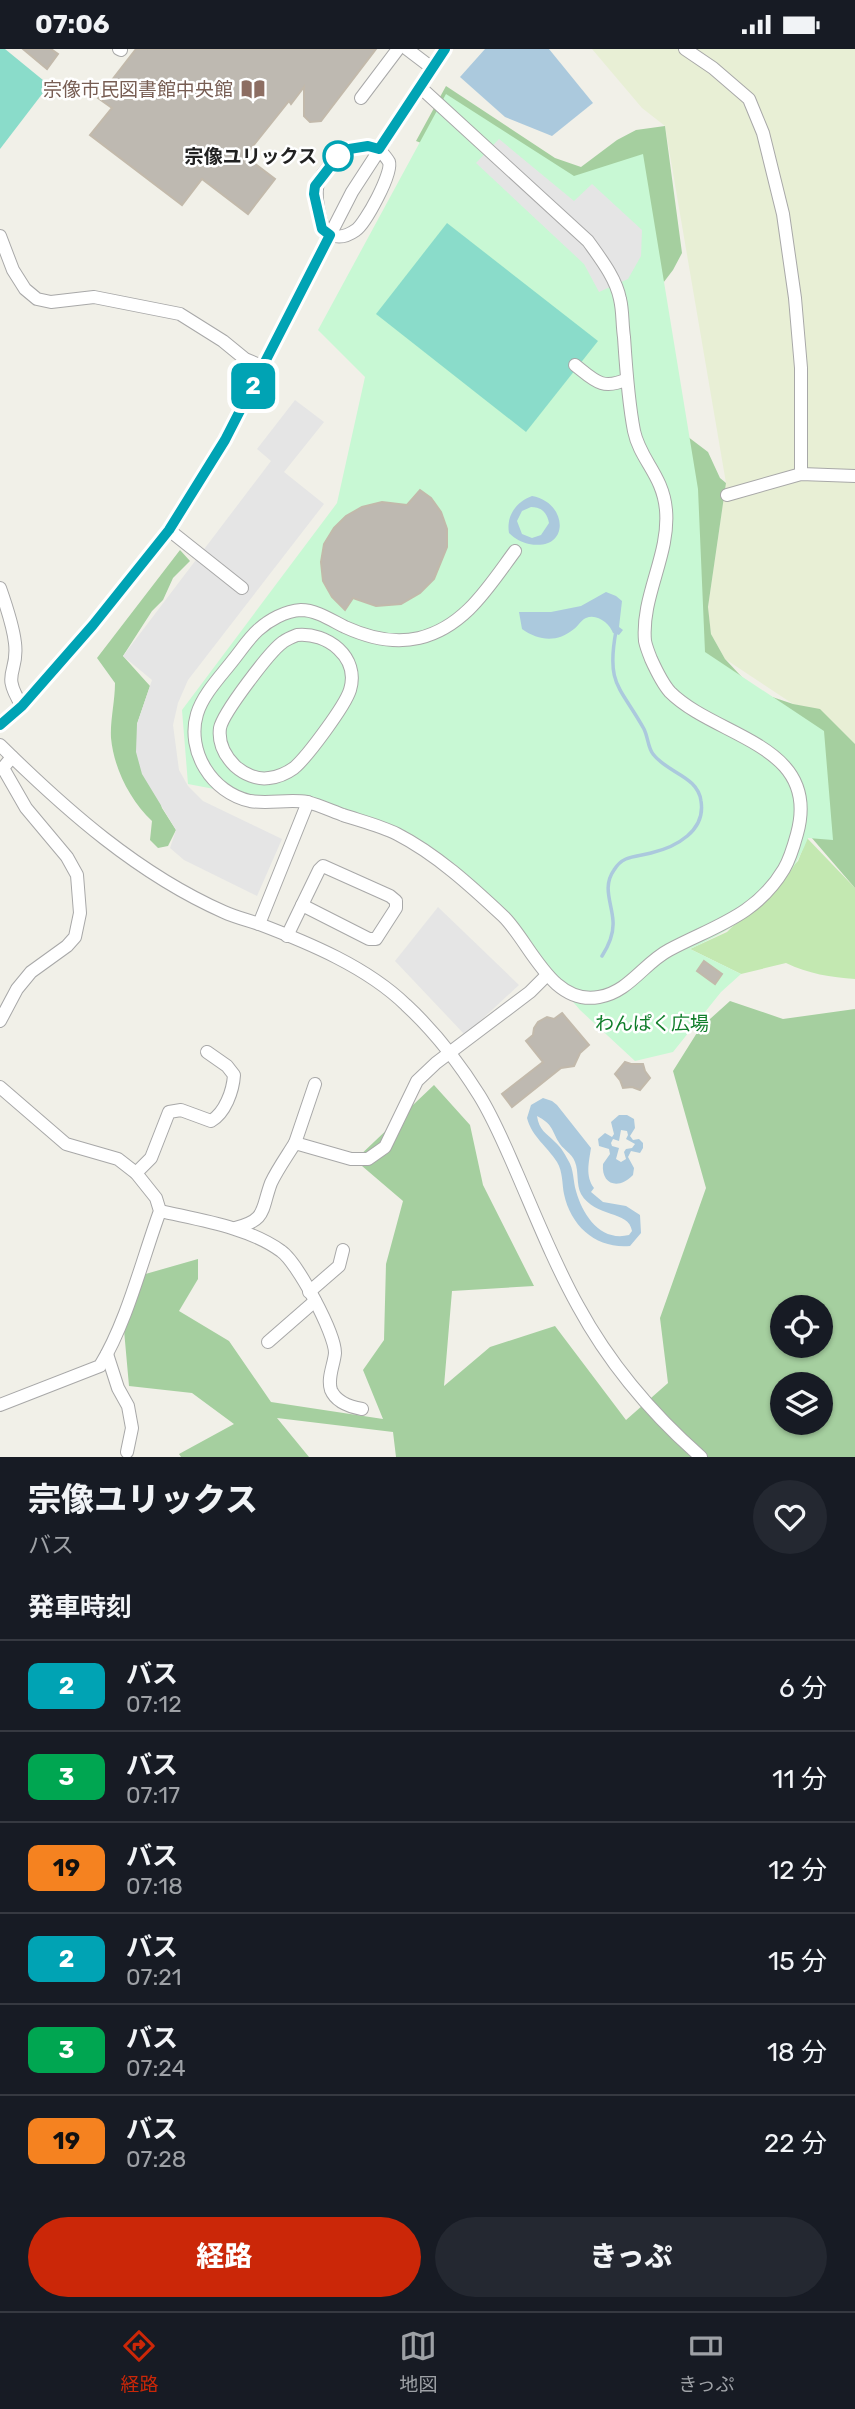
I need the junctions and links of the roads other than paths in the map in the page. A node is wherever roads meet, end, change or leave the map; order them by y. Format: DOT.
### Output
graph roads {
  1 [pos="398,49"];
  2 [pos="407,49"];
  3 [pos="444,49"];
  4 [pos="685,49"];
  5 [pos="432,68"];
  6 [pos="420,87"];
  7 [pos="361,98"];
  8 [pos="379,149"];
  9 [pos="330,235"];
  10 [pos="0,236"];
  11 [pos="575,365"];
  12 [pos="264,367"];
  13 [pos="627,379"];
  14 [pos="801,474"];
  15 [pos="855,476"];
  16 [pos="727,495"];
  17 [pos="169,530"];
  18 [pos="515,551"];
  19 [pos="0,588"];
  20 [pos="242,588"];
  21 [pos="22,706"];
  22 [pos="230,708"];
  23 [pos="0,725"];
  24 [pos="0,745"];
  25 [pos="12,757"];
  26 [pos="307,802"];
  27 [pos="302,905"];
  28 [pos="258,924"];
  29 [pos="286,936"];
  30 [pos="547,975"];
  31 [pos="0,1021"];
  32 [pos="207,1052"];
  33 [pos="450,1052"];
  34 [pos="315,1084"];
  35 [pos="0,1087"];
  36 [pos="295,1143"];
  37 [pos="136,1173"];
  38 [pos="160,1211"];
  39 [pos="235,1228"];
  40 [pos="343,1249"];
  41 [pos="312,1296"];
  42 [pos="268,1342"];
  43 [pos="107,1354"];
  44 [pos="0,1405"];
  45 [pos="362,1409"];
  46 [pos="127,1451"];
  47 [pos="701,1457"];
  1 -- 7 [label="street"];
  2 -- 5 [label="street"];
  3 -- 5 [label="street"];
  4 -- 14 [label="street"];
  5 -- 6 [label="street"];
  6 -- 8 [label="street"];
  6 -- 13 [label="street"];
  8 -- 9 [label="street"];
  8 -- 9 [label="street"];
  8 -- 9 [label="street"];
  9 -- 12 [label="street"];
  10 -- 12 [label="street"];
  11 -- 13 [label="street"];
  12 -- 17 [label="street"];
  13 -- 30 [label="street"];
  14 -- 15 [label="street"];
  14 -- 16 [label="street"];
  17 -- 20 [label="street"];
  17 -- 21 [label="street"];
  18 -- 26 [label="street"];
  19 -- 21 [label="street"];
  21 -- 23 [label="street"];
  22 -- 22 [label="street"];
  24 -- 25 [label="street"];
  25 -- 28 [label="street"];
  25 -- 31 [label="street"];
  26 -- 28 [label="street"];
  26 -- 30 [label="street"];
  27 -- 27 [label="street"];
  27 -- 29 [label="street"];
  28 -- 29 [label="street"];
  29 -- 33 [label="street"];
  30 -- 33 [label="street"];
  32 -- 37 [label="street"];
  33 -- 36 [label="street"];
  33 -- 47 [label="street"];
  34 -- 36 [label="street"];
  35 -- 37 [label="street"];
  36 -- 39 [label="street"];
  37 -- 38 [label="street"];
  38 -- 39 [label="street"];
  38 -- 43 [label="street"];
  39 -- 41 [label="street"];
  40 -- 41 [label="street"];
  41 -- 42 [label="street"];
  41 -- 45 [label="street"];
  43 -- 44 [label="street"];
  43 -- 46 [label="street"];
}
